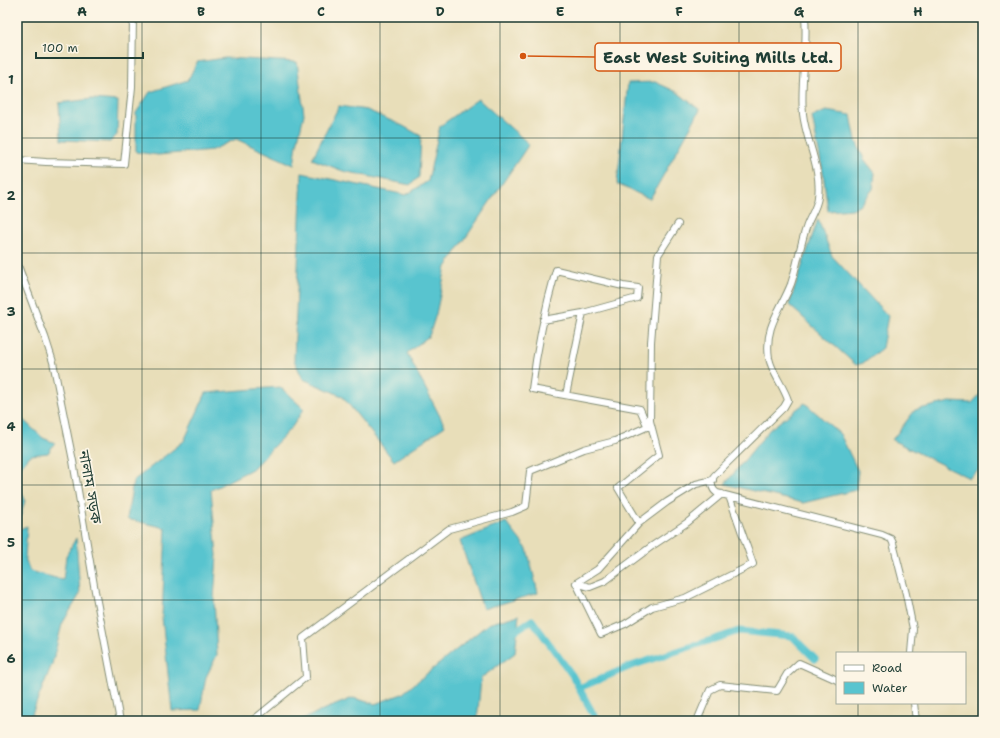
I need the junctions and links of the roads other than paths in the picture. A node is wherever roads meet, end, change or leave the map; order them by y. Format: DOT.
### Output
graph roads {
  1 [pos="133,17"];
  2 [pos="805,17"];
  3 [pos="17,160"];
  4 [pos="678,224"];
  5 [pos="17,263"];
  6 [pos="583,313"];
  7 [pos="543,320"];
  8 [pos="566,395"];
  9 [pos="651,423"];
  10 [pos="713,480"];
  11 [pos="722,494"];
  12 [pos="729,496"];
  13 [pos="639,524"];
  14 [pos="576,583"];
  15 [pos="911,652"];
  16 [pos="836,680"];
  17 [pos="914,704"];
  18 [pos="120,721"];
  19 [pos="252,721"];
  20 [pos="697,721"];
  21 [pos="916,721"];
  1 -- 3 [label="street"];
  2 -- 10 [label="street"];
  4 -- 9 [label="street"];
  5 -- 18 [label="street, নালাম সড়ক"];
  6 -- 7 [label="street"];
  6 -- 7 [label="street"];
  6 -- 8 [label="street"];
  7 -- 8 [label="street"];
  8 -- 9 [label="street"];
  9 -- 13 [label="street"];
  9 -- 19 [label="street"];
  10 -- 11 [label="street"];
  10 -- 13 [label="street"];
  11 -- 12 [label="street"];
  11 -- 14 [label="street"];
  12 -- 14 [label="street"];
  12 -- 15 [label="street"];
  13 -- 14 [label="street"];
  16 -- 20 [label="street"];
  17 -- 21 [label="street"];
}
